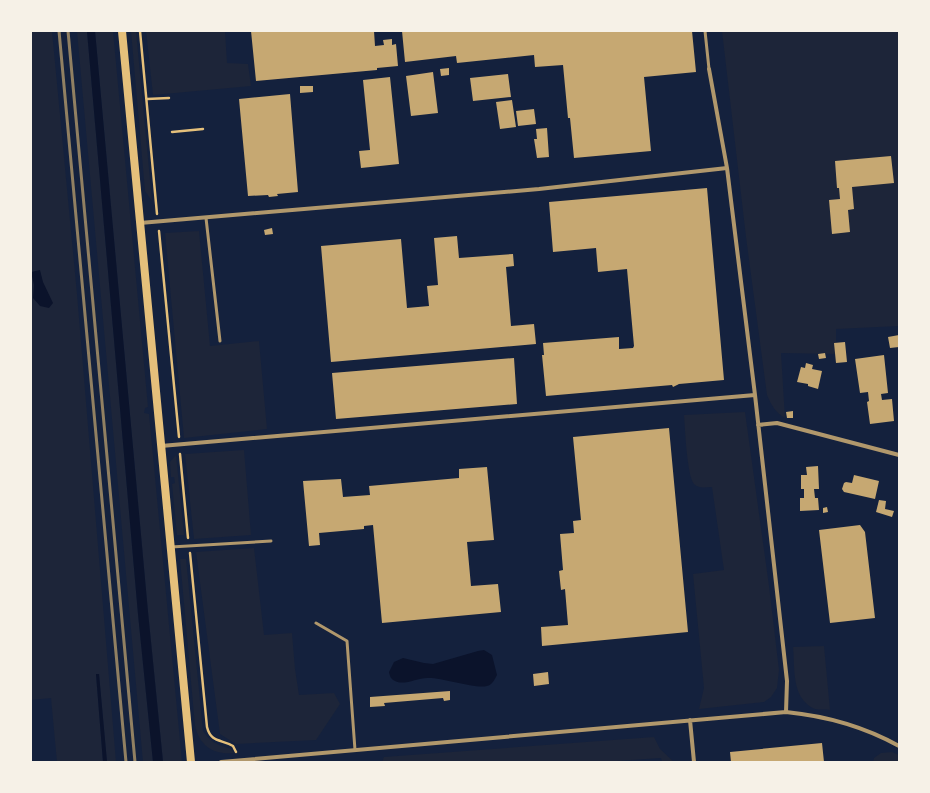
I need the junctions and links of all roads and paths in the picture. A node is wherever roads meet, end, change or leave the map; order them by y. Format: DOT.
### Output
graph roads {
  1 [pos="122,31"];
  2 [pos="140,31"];
  3 [pos="705,31"];
  4 [pos="709,69"];
  5 [pos="169,98"];
  6 [pos="147,99"];
  7 [pos="203,129"];
  8 [pos="172,132"];
  9 [pos="727,168"];
  10 [pos="156,204"];
  11 [pos="206,218"];
  12 [pos="140,223"];
  13 [pos="160,240"];
  14 [pos="220,341"];
  15 [pos="755,395"];
  16 [pos="758,425"];
  17 [pos="178,435"];
  18 [pos="161,446"];
  19 [pos="180,452"];
  20 [pos="899,455"];
  21 [pos="271,541"];
  22 [pos="189,545"];
  23 [pos="171,547"];
  24 [pos="316,623"];
  25 [pos="786,712"];
  26 [pos="690,720"];
  27 [pos="899,746"];
  28 [pos="356,750"];
  29 [pos="237,753"];
  30 [pos="191,762"];
  31 [pos="221,762"];
  32 [pos="694,762"];
  1 -- 12 [label="main road"];
  2 -- 6 [label="path"];
  3 -- 4 [label="lane"];
  4 -- 9 [label="street"];
  5 -- 6 [label="path"];
  6 -- 10 [label="path"];
  7 -- 8 [label="path"];
  9 -- 11 [label="street"];
  9 -- 15 [label="street"];
  11 -- 12 [label="street"];
  11 -- 14 [label="lane"];
  12 -- 18 [label="main road"];
  13 -- 17 [label="path"];
  15 -- 16 [label="street"];
  15 -- 18 [label="street"];
  16 -- 20 [label="street"];
  16 -- 25 [label="street"];
  18 -- 23 [label="main road"];
  19 -- 22 [label="path"];
  21 -- 22 [label="lane"];
  22 -- 23 [label="lane"];
  22 -- 29 [label="path"];
  23 -- 30 [label="main road"];
  24 -- 28 [label="lane"];
  25 -- 26 [label="street"];
  25 -- 27 [label="street"];
  26 -- 28 [label="street"];
  26 -- 32 [label="street"];
  28 -- 31 [label="street"];
}
